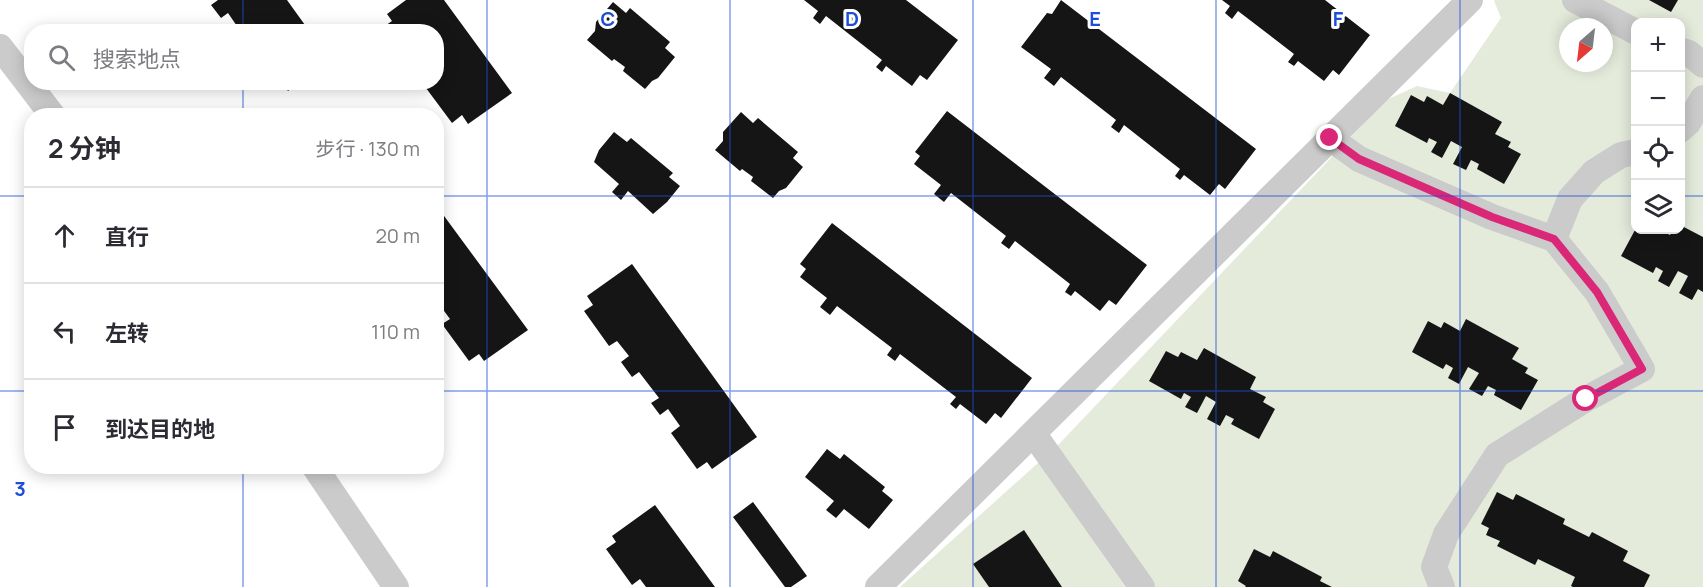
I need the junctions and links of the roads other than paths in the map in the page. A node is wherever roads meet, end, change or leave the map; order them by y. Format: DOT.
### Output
graph roads {
  1 [pos="1470,0"];
  2 [pos="1575,0"];
  3 [pos="1631,30"];
  4 [pos="0,46"];
  5 [pos="1685,52"];
  6 [pos="1703,65"];
  7 [pos="24,78"];
  8 [pos="33,90"];
  9 [pos="1703,98"];
  10 [pos="47,108"];
  11 [pos="1685,126"];
  12 [pos="1330,138"];
  13 [pos="1631,153"];
  14 [pos="1554,239"];
  15 [pos="1033,433"];
  16 [pos="319,474"];
  17 [pos="396,587"];
  18 [pos="878,587"];
  19 [pos="1142,587"];
  20 [pos="1442,587"];
  1 -- 12 [label="street"];
  2 -- 3 [label="street"];
  4 -- 7 [label="street"];
  5 -- 6 [label="street"];
  8 -- 10 [label="street"];
  9 -- 11 [label="street"];
  12 -- 14 [label="street"];
  12 -- 15 [label="street"];
  13 -- 14 [label="street"];
  14 -- 20 [label="street"];
  15 -- 18 [label="street"];
  15 -- 19 [label="street"];
  16 -- 17 [label="street"];
}
